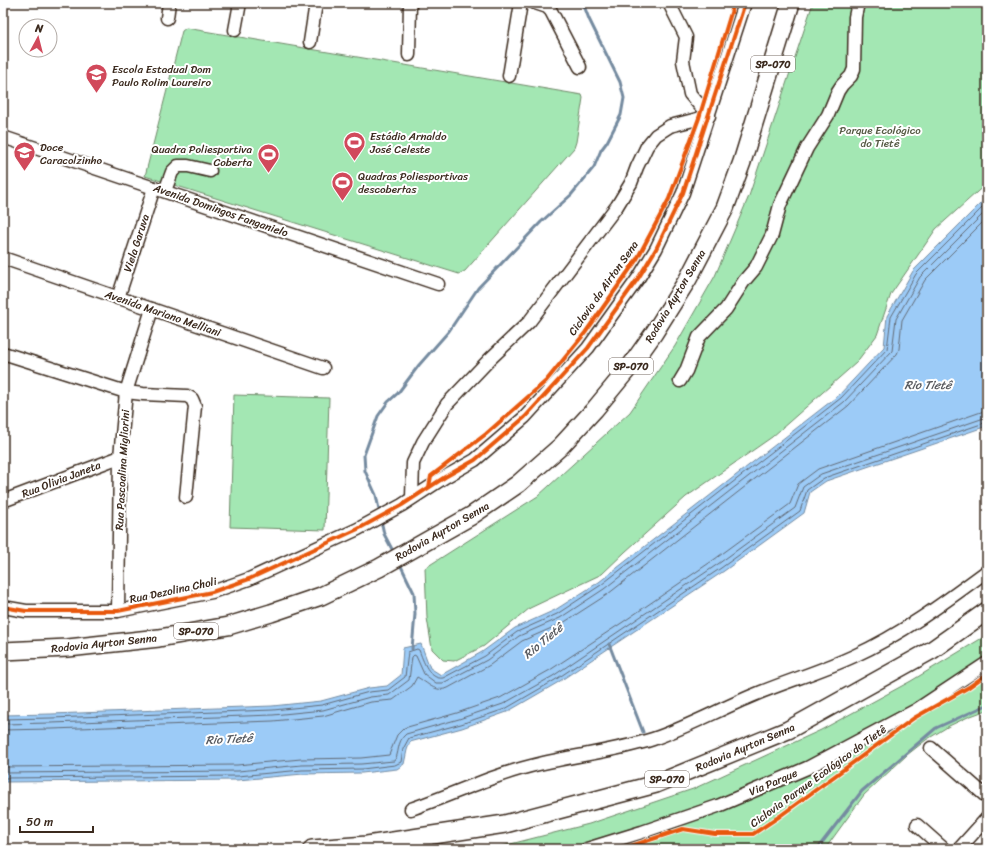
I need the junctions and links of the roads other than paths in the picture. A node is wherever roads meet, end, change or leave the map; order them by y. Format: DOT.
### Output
graph roads {
  1 [pos="169,3"];
  2 [pos="240,3"];
  3 [pos="316,3"];
  4 [pos="410,3"];
  5 [pos="521,3"];
  6 [pos="536,3"];
  7 [pos="669,3"];
  8 [pos="745,3"];
  9 [pos="792,3"];
  10 [pos="858,3"];
  11 [pos="167,18"];
  12 [pos="235,30"];
  13 [pos="310,42"];
  14 [pos="409,55"];
  15 [pos="580,66"];
  16 [pos="509,76"];
  17 [pos="709,116"];
  18 [pos="3,137"];
  19 [pos="210,171"];
  20 [pos="159,190"];
  21 [pos="3,258"];
  22 [pos="438,284"];
  23 [pos="118,298"];
  24 [pos="152,309"];
  25 [pos="3,353"];
  26 [pos="323,368"];
  27 [pos="680,381"];
  28 [pos="126,392"];
  29 [pos="120,457"];
  30 [pos="186,497"];
  31 [pos="3,501"];
  32 [pos="407,502"];
  33 [pos="987,571"];
  34 [pos="3,607"];
  35 [pos="118,611"];
  36 [pos="987,611"];
  37 [pos="3,651"];
  38 [pos="987,663"];
  39 [pos="931,748"];
  40 [pos="987,797"];
  41 [pos="411,809"];
  42 [pos="987,818"];
  43 [pos="917,825"];
  44 [pos="312,849"];
  45 [pos="587,849"];
  46 [pos="944,849"];
  47 [pos="959,849"];
  1 -- 11 [label="street"];
  2 -- 12 [label="street"];
  3 -- 13 [label="street"];
  4 -- 14 [label="street"];
  5 -- 16 [label="street"];
  6 -- 15 [label="street"];
  7 -- 17 [label="street"];
  8 -- 17 [label="street, Rua Dezolina Choli"];
  9 -- 37 [label="highway, Rodovia Ayrton Senna / SP-070"];
  10 -- 27 [label="street"];
  17 -- 32 [label="street, Rua Dezolina Choli"];
  17 -- 32 [label="street"];
  18 -- 20 [label="street, Avenida Domingos Fanganielo"];
  19 -- 20 [label="street, Viela Garuva"];
  20 -- 22 [label="street, Avenida Domingos Fanganielo"];
  20 -- 23 [label="street, Viela Garuva"];
  21 -- 23 [label="street, Avenida Mariano Melliani"];
  23 -- 24 [label="street, Avenida Mariano Melliani"];
  24 -- 26 [label="street, Avenida Mariano Melliani"];
  24 -- 28 [label="street, Rua Pascoalina Migliorini"];
  25 -- 28 [label="street"];
  28 -- 29 [label="street, Rua Pascoalina Migliorini"];
  28 -- 30 [label="street"];
  29 -- 31 [label="street, Rua Olivia Janeta"];
  29 -- 35 [label="street, Rua Pascoalina Migliorini"];
  32 -- 35 [label="street, Rua Dezolina Choli"];
  33 -- 41 [label="street"];
  34 -- 35 [label="street, Rua Dezolina Choli"];
  36 -- 44 [label="highway, Rodovia Ayrton Senna / SP-070"];
  38 -- 45 [label="street, Via Parque"];
  39 -- 40 [label="street"];
  42 -- 47 [label="street"];
  43 -- 46 [label="street"];
}
